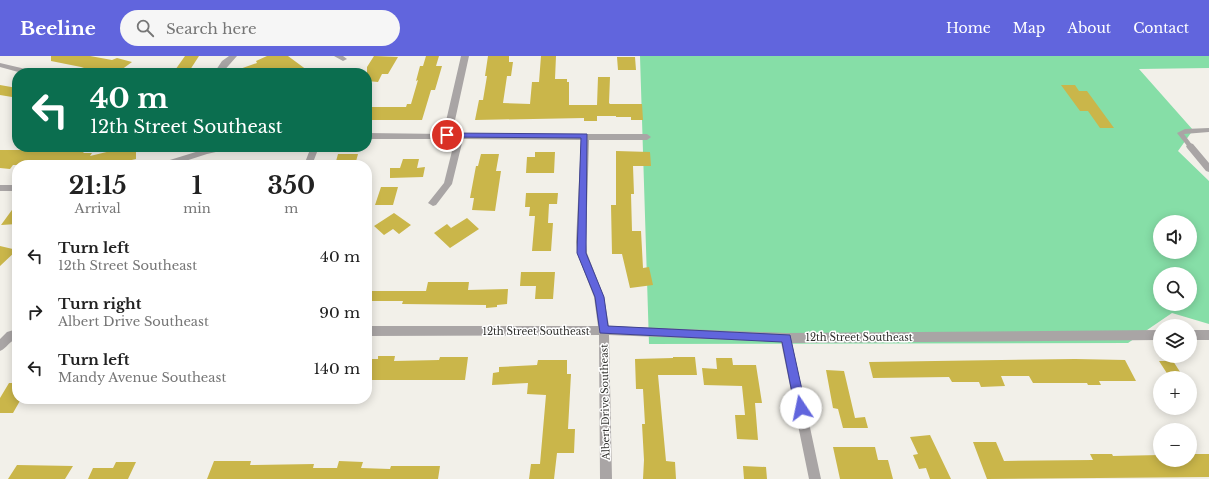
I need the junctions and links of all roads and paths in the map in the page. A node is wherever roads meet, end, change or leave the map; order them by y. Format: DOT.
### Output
graph roads {
  1 [pos="233,56"];
  2 [pos="465,56"];
  3 [pos="0,65"];
  4 [pos="12,68"];
  5 [pos="222,68"];
  6 [pos="1209,130"];
  7 [pos="447,135"];
  8 [pos="372,136"];
  9 [pos="460,136"];
  10 [pos="585,136"];
  11 [pos="647,137"];
  12 [pos="1190,146"];
  13 [pos="198,152"];
  14 [pos="176,160"];
  15 [pos="1209,169"];
  16 [pos="0,188"];
  17 [pos="12,188"];
  18 [pos="433,203"];
  19 [pos="604,330"];
  20 [pos="372,331"];
  21 [pos="1197,335"];
  22 [pos="1209,335"];
  23 [pos="1153,336"];
  24 [pos="786,338"];
  25 [pos="606,479"];
  26 [pos="815,479"];
  1 -- 5 [label="street"];
  2 -- 7 [label="street"];
  3 -- 4 [label="street"];
  6 -- 12 [label="lane"];
  7 -- 8 [label="street"];
  7 -- 9 [label="street"];
  9 -- 10 [label="street"];
  9 -- 18 [label="street"];
  10 -- 11 [label="street"];
  10 -- 19 [label="street, Albert Drive Southeast"];
  12 -- 15 [label="street"];
  13 -- 14 [label="street"];
  16 -- 17 [label="street"];
  19 -- 20 [label="street, 12th Street Southeast"];
  19 -- 24 [label="street, 12th Street Southeast"];
  19 -- 25 [label="street, Albert Drive Southeast"];
  21 -- 22 [label="street"];
  23 -- 24 [label="street, 12th Street Southeast"];
  24 -- 26 [label="street"];
}
